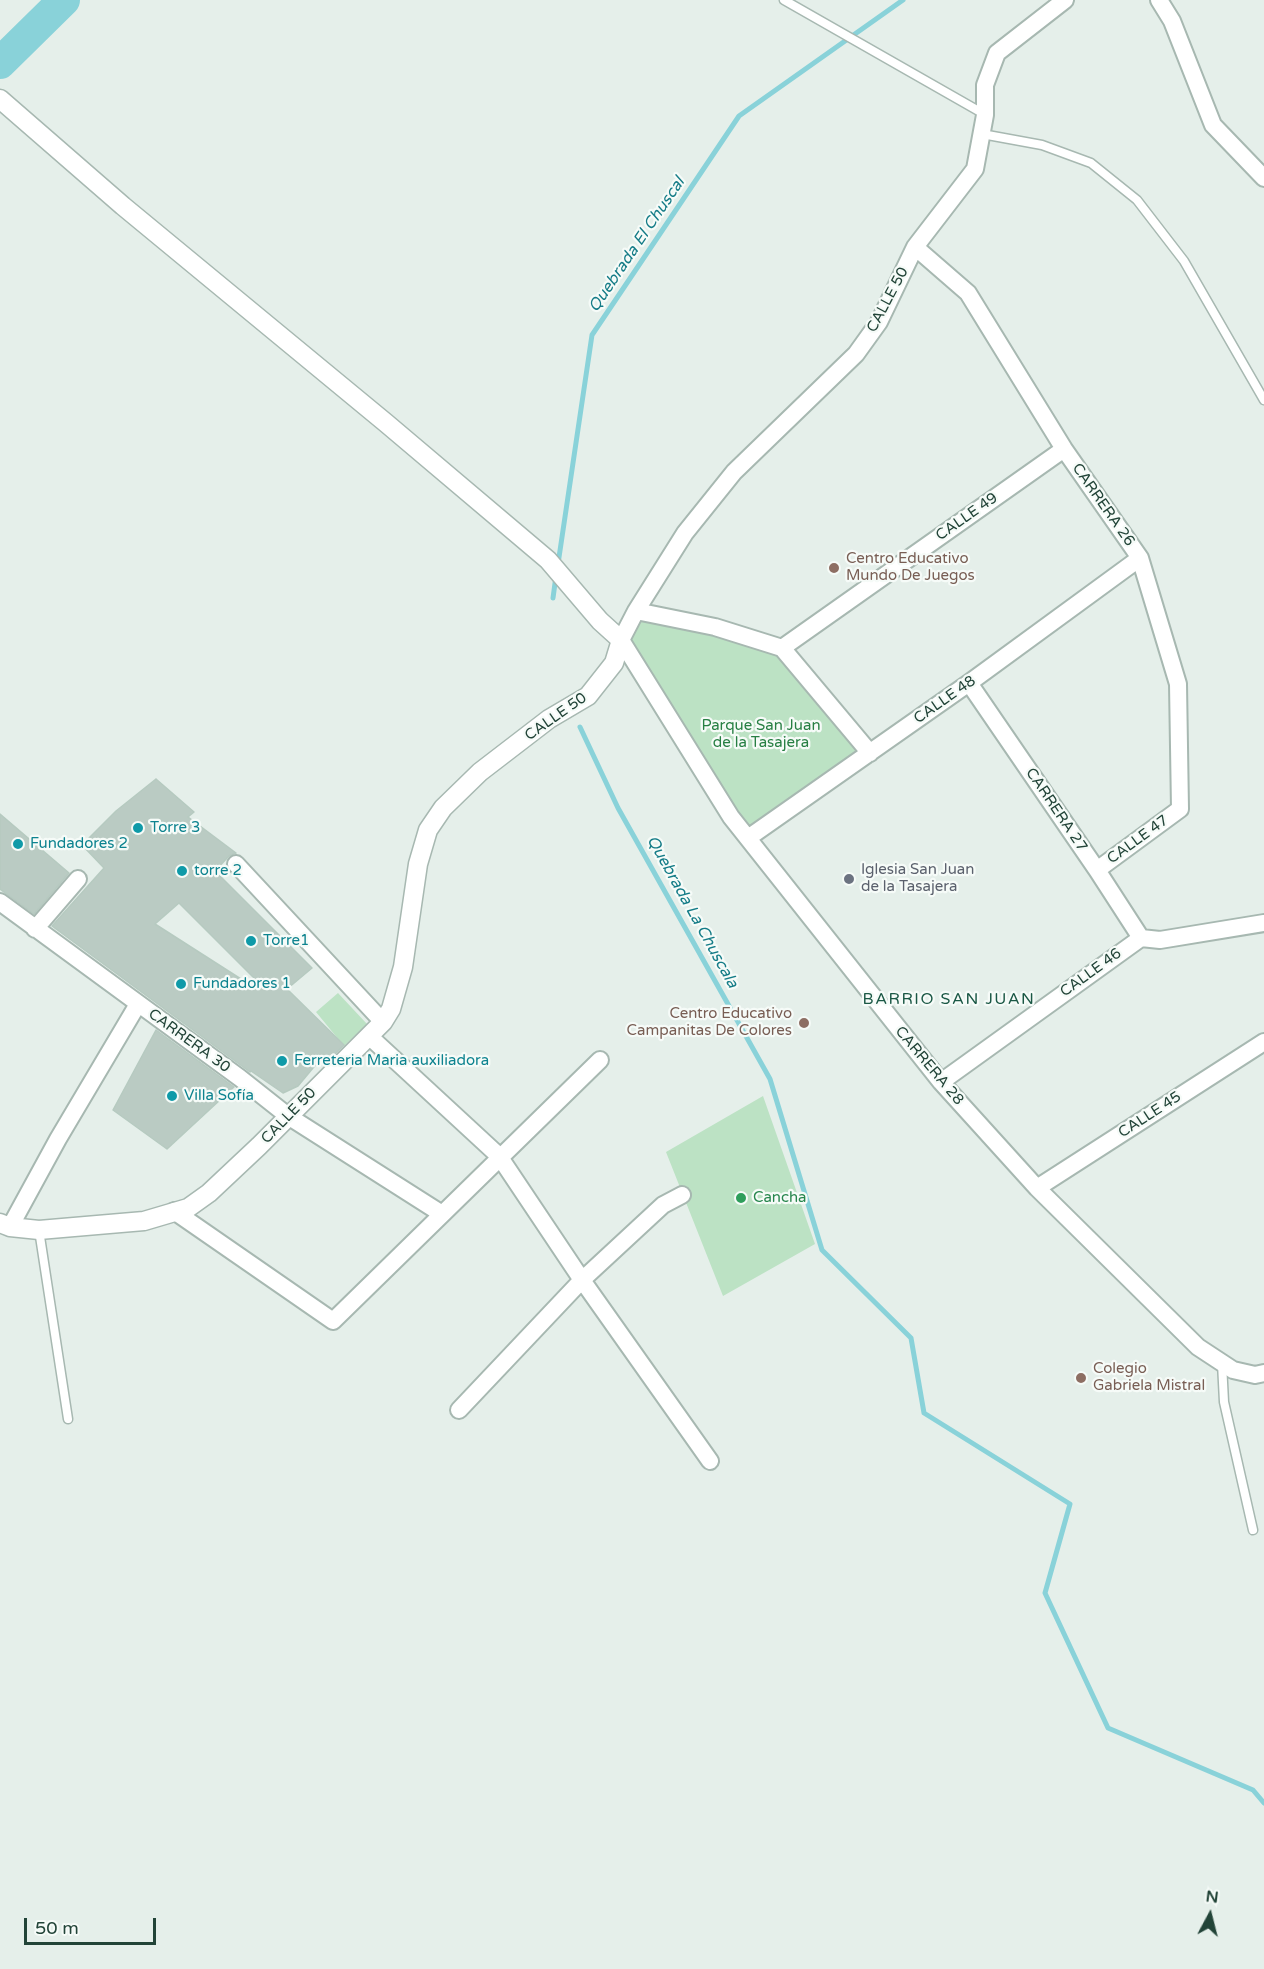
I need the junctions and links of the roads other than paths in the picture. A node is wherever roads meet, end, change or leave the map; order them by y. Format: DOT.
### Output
graph roads {
  1 [pos="784,0"];
  2 [pos="1065,0"];
  3 [pos="1159,0"];
  4 [pos="0,99"];
  5 [pos="985,115"];
  6 [pos="981,134"];
  7 [pos="1264,178"];
  8 [pos="915,247"];
  9 [pos="1264,400"];
  10 [pos="1064,449"];
  11 [pos="1140,558"];
  12 [pos="636,610"];
  13 [pos="621,640"];
  14 [pos="782,648"];
  15 [pos="969,683"];
  16 [pos="870,753"];
  17 [pos="1180,809"];
  18 [pos="748,838"];
  19 [pos="236,864"];
  20 [pos="1097,870"];
  21 [pos="78,879"];
  22 [pos="0,902"];
  23 [pos="1264,923"];
  24 [pos="35,929"];
  25 [pos="1141,938"];
  26 [pos="138,1004"];
  27 [pos="383,1022"];
  28 [pos="369,1036"];
  29 [pos="1264,1042"];
  30 [pos="600,1060"];
  31 [pos="941,1082"];
  32 [pos="288,1116"];
  33 [pos="500,1156"];
  34 [pos="1036,1188"];
  35 [pos="682,1195"];
  36 [pos="174,1212"];
  37 [pos="442,1214"];
  38 [pos="5,1225"];
  39 [pos="39,1230"];
  40 [pos="582,1280"];
  41 [pos="1222,1363"];
  42 [pos="1264,1373"];
  43 [pos="459,1410"];
  44 [pos="68,1419"];
  45 [pos="710,1461"];
  46 [pos="1253,1530"];
  1 -- 5 [label="lane"];
  2 -- 5 [label="street, CALLE 50"];
  3 -- 7 [label="street"];
  4 -- 13 [label="street"];
  5 -- 6 [label="street, CALLE 50"];
  6 -- 8 [label="street, CALLE 50"];
  6 -- 9 [label="lane"];
  8 -- 10 [label="street, CARRERA 26"];
  8 -- 12 [label="street, CALLE 50"];
  10 -- 11 [label="street, CARRERA 26"];
  10 -- 14 [label="street, CALLE 49"];
  11 -- 15 [label="street, CALLE 48"];
  11 -- 17 [label="street, CARRERA 26"];
  12 -- 13 [label="street, CALLE 50"];
  12 -- 14 [label="street"];
  13 -- 18 [label="street, CARRERA 28"];
  13 -- 27 [label="street, CALLE 50"];
  14 -- 16 [label="street"];
  15 -- 16 [label="street, CALLE 48"];
  15 -- 20 [label="street, CARRERA 27"];
  16 -- 18 [label="street, CALLE 48"];
  17 -- 20 [label="street, CALLE 47"];
  18 -- 31 [label="street, CARRERA 28"];
  19 -- 27 [label="street"];
  20 -- 25 [label="street, CARRERA 27"];
  21 -- 24 [label="street"];
  22 -- 24 [label="street, CARRERA 30"];
  23 -- 25 [label="street"];
  24 -- 26 [label="street, CARRERA 30"];
  25 -- 31 [label="street, CALLE 46"];
  26 -- 32 [label="street, CARRERA 30"];
  26 -- 38 [label="street"];
  27 -- 28 [label="street, CALLE 50"];
  28 -- 32 [label="street, CALLE 50"];
  28 -- 33 [label="street"];
  29 -- 34 [label="street, CALLE 45"];
  30 -- 33 [label="street"];
  31 -- 34 [label="street, CARRERA 28"];
  32 -- 36 [label="street, CALLE 50"];
  32 -- 37 [label="street, CARRERA 30"];
  33 -- 37 [label="street"];
  33 -- 40 [label="street"];
  34 -- 41 [label="street, CARRERA 28"];
  35 -- 40 [label="street"];
  36 -- 37 [label="street"];
  36 -- 39 [label="street, CALLE 50"];
  38 -- 39 [label="street, CALLE 50"];
  39 -- 44 [label="lane"];
  40 -- 43 [label="street"];
  40 -- 45 [label="street"];
  41 -- 42 [label="street, CARRERA 28"];
  41 -- 46 [label="lane"];
}
